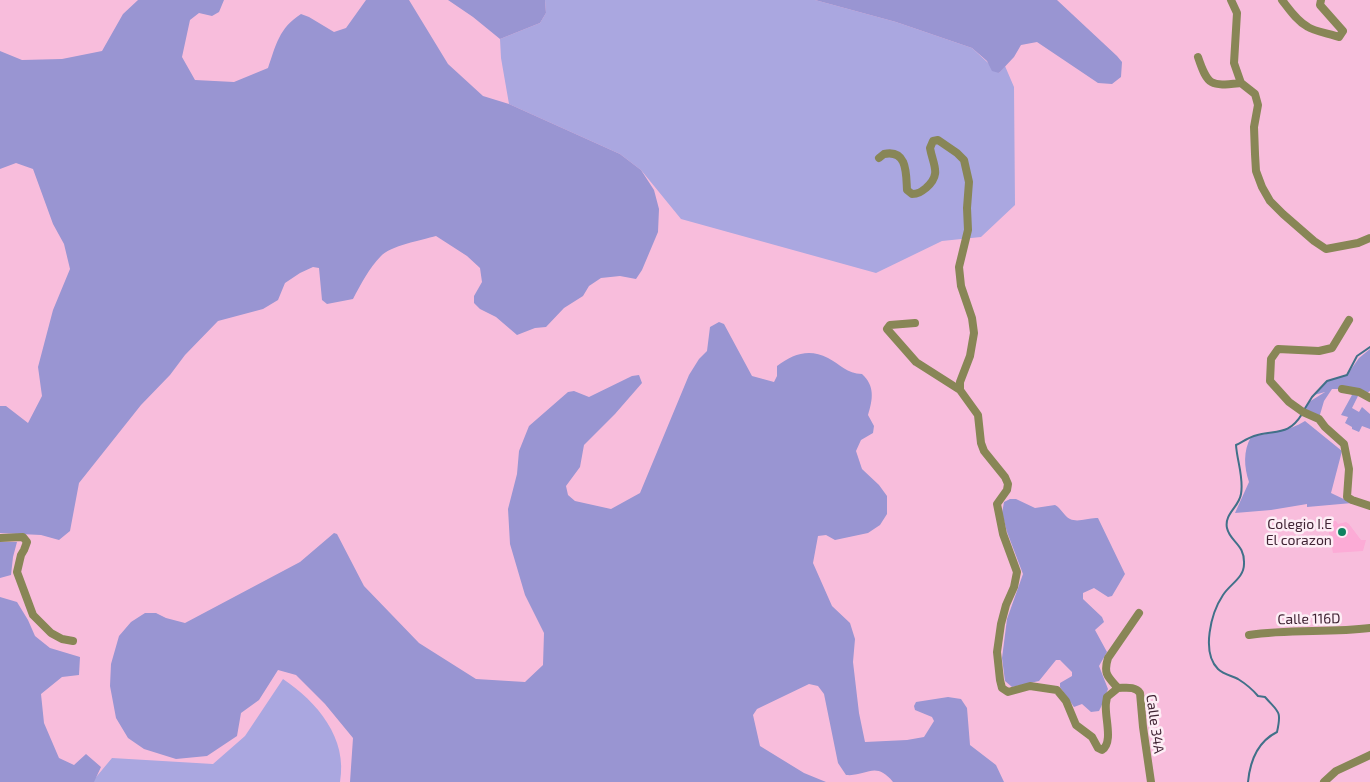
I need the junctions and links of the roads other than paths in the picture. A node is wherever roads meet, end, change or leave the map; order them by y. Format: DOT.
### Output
graph roads {
  1 [pos="1231,0"];
  2 [pos="1282,0"];
  3 [pos="1321,0"];
  4 [pos="1198,57"];
  5 [pos="1240,83"];
  6 [pos="879,158"];
  7 [pos="1370,238"];
  8 [pos="1349,320"];
  9 [pos="915,323"];
  10 [pos="1342,389"];
  11 [pos="960,390"];
  12 [pos="1370,398"];
  13 [pos="1370,506"];
  14 [pos="0,538"];
  15 [pos="1139,613"];
  16 [pos="1370,628"];
  17 [pos="1249,634"];
  18 [pos="73,641"];
  19 [pos="1118,688"];
  20 [pos="1370,755"];
  21 [pos="1151,782"];
  22 [pos="1324,782"];
  1 -- 5 [label="street"];
  2 -- 3 [label="street"];
  4 -- 5 [label="street"];
  5 -- 7 [label="street"];
  6 -- 11 [label="street"];
  8 -- 13 [label="street"];
  9 -- 11 [label="street"];
  10 -- 12 [label="street"];
  11 -- 19 [label="street"];
  14 -- 18 [label="street"];
  15 -- 19 [label="street"];
  16 -- 17 [label="street, Calle 116D"];
  19 -- 21 [label="street, Calle 34A"];
  20 -- 22 [label="street"];
}
